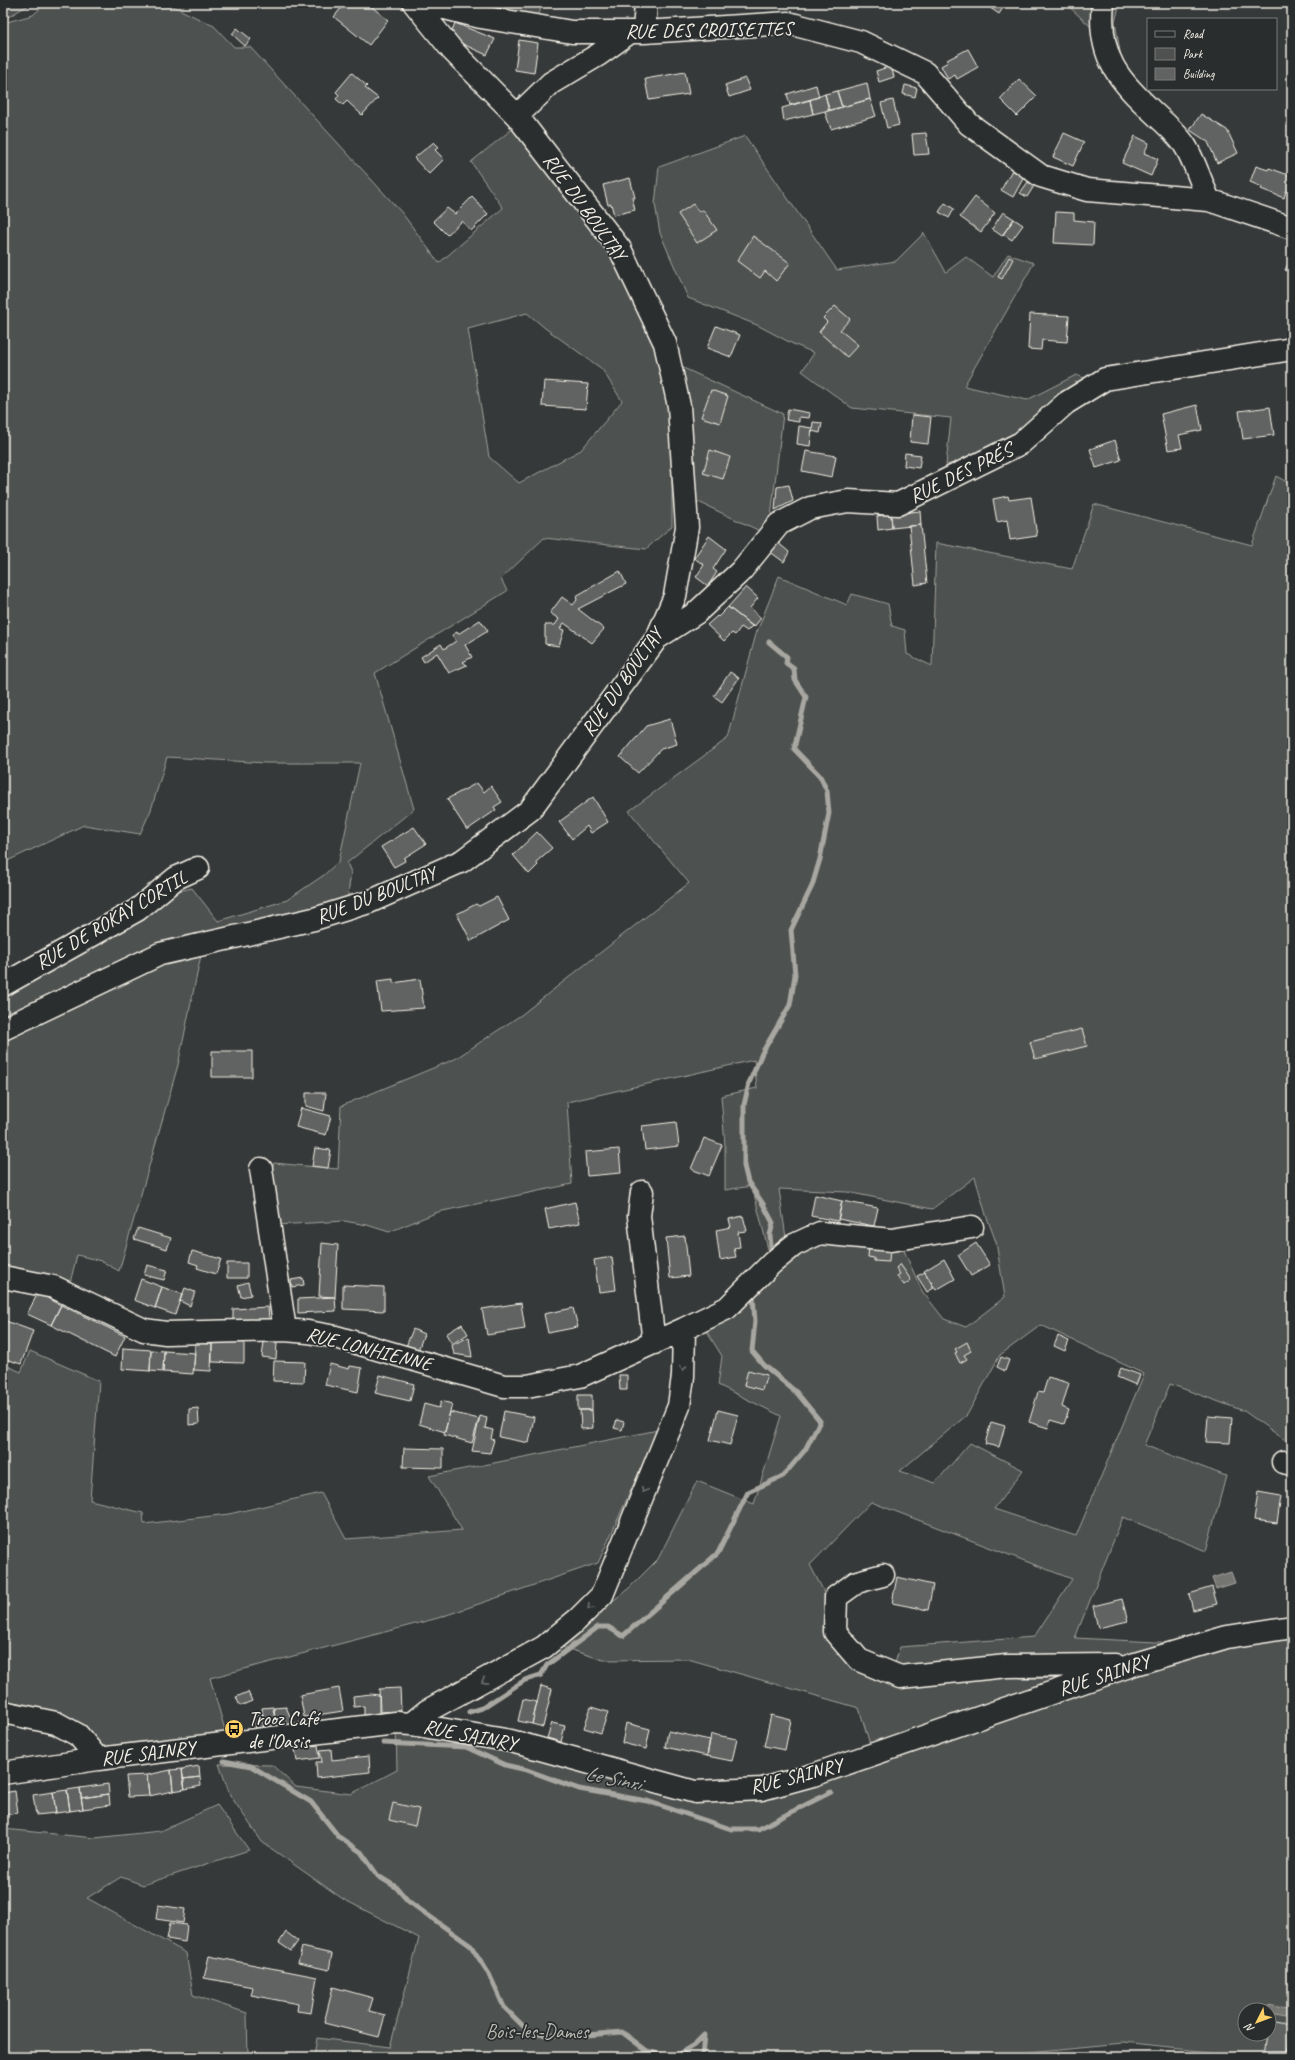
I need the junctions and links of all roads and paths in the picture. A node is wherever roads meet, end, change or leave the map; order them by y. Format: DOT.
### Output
graph roads {
  1 [pos="414,3"];
  2 [pos="425,3"];
  3 [pos="646,3"];
  4 [pos="1103,3"];
  5 [pos="637,32"];
  6 [pos="517,116"];
  7 [pos="1209,200"];
  8 [pos="1292,228"];
  9 [pos="1292,348"];
  10 [pos="657,638"];
  11 [pos="198,868"];
  12 [pos="3,985"];
  13 [pos="3,1029"];
  14 [pos="261,1168"];
  15 [pos="642,1192"];
  16 [pos="972,1227"];
  17 [pos="3,1277"];
  18 [pos="684,1329"];
  19 [pos="285,1330"];
  20 [pos="654,1343"];
  21 [pos="883,1574"];
  22 [pos="1292,1627"];
  23 [pos="1135,1664"];
  24 [pos="3,1712"];
  25 [pos="411,1724"];
  26 [pos="98,1758"];
  27 [pos="3,1772"];
  1 -- 6 [label="street, RUE DU BOULTAY"];
  2 -- 5 [label="street, RUE DES CROISETTES"];
  3 -- 5 [label="street"];
  4 -- 7 [label="street"];
  5 -- 6 [label="street"];
  5 -- 7 [label="street, RUE DES CROISETTES"];
  6 -- 10 [label="street, RUE DU BOULTAY"];
  7 -- 8 [label="street, RUE DES CROISETTES"];
  9 -- 10 [label="street, RUE DES PRÉS"];
  10 -- 13 [label="street, RUE DU BOULTAY"];
  11 -- 12 [label="street, RUE DE ROKAY CORTIL"];
  14 -- 19 [label="street"];
  15 -- 20 [label="street"];
  16 -- 18 [label="street, RUE LONHIENNE"];
  17 -- 19 [label="street, RUE LONHIENNE"];
  18 -- 20 [label="street, RUE LONHIENNE"];
  18 -- 25 [label="street, one-way"];
  19 -- 20 [label="street, RUE LONHIENNE"];
  21 -- 23 [label="street"];
  22 -- 23 [label="street, RUE SAINRY"];
  23 -- 25 [label="street, RUE SAINRY"];
  24 -- 26 [label="street"];
  25 -- 26 [label="street, RUE SAINRY"];
  26 -- 27 [label="street, RUE SAINRY"];
}
